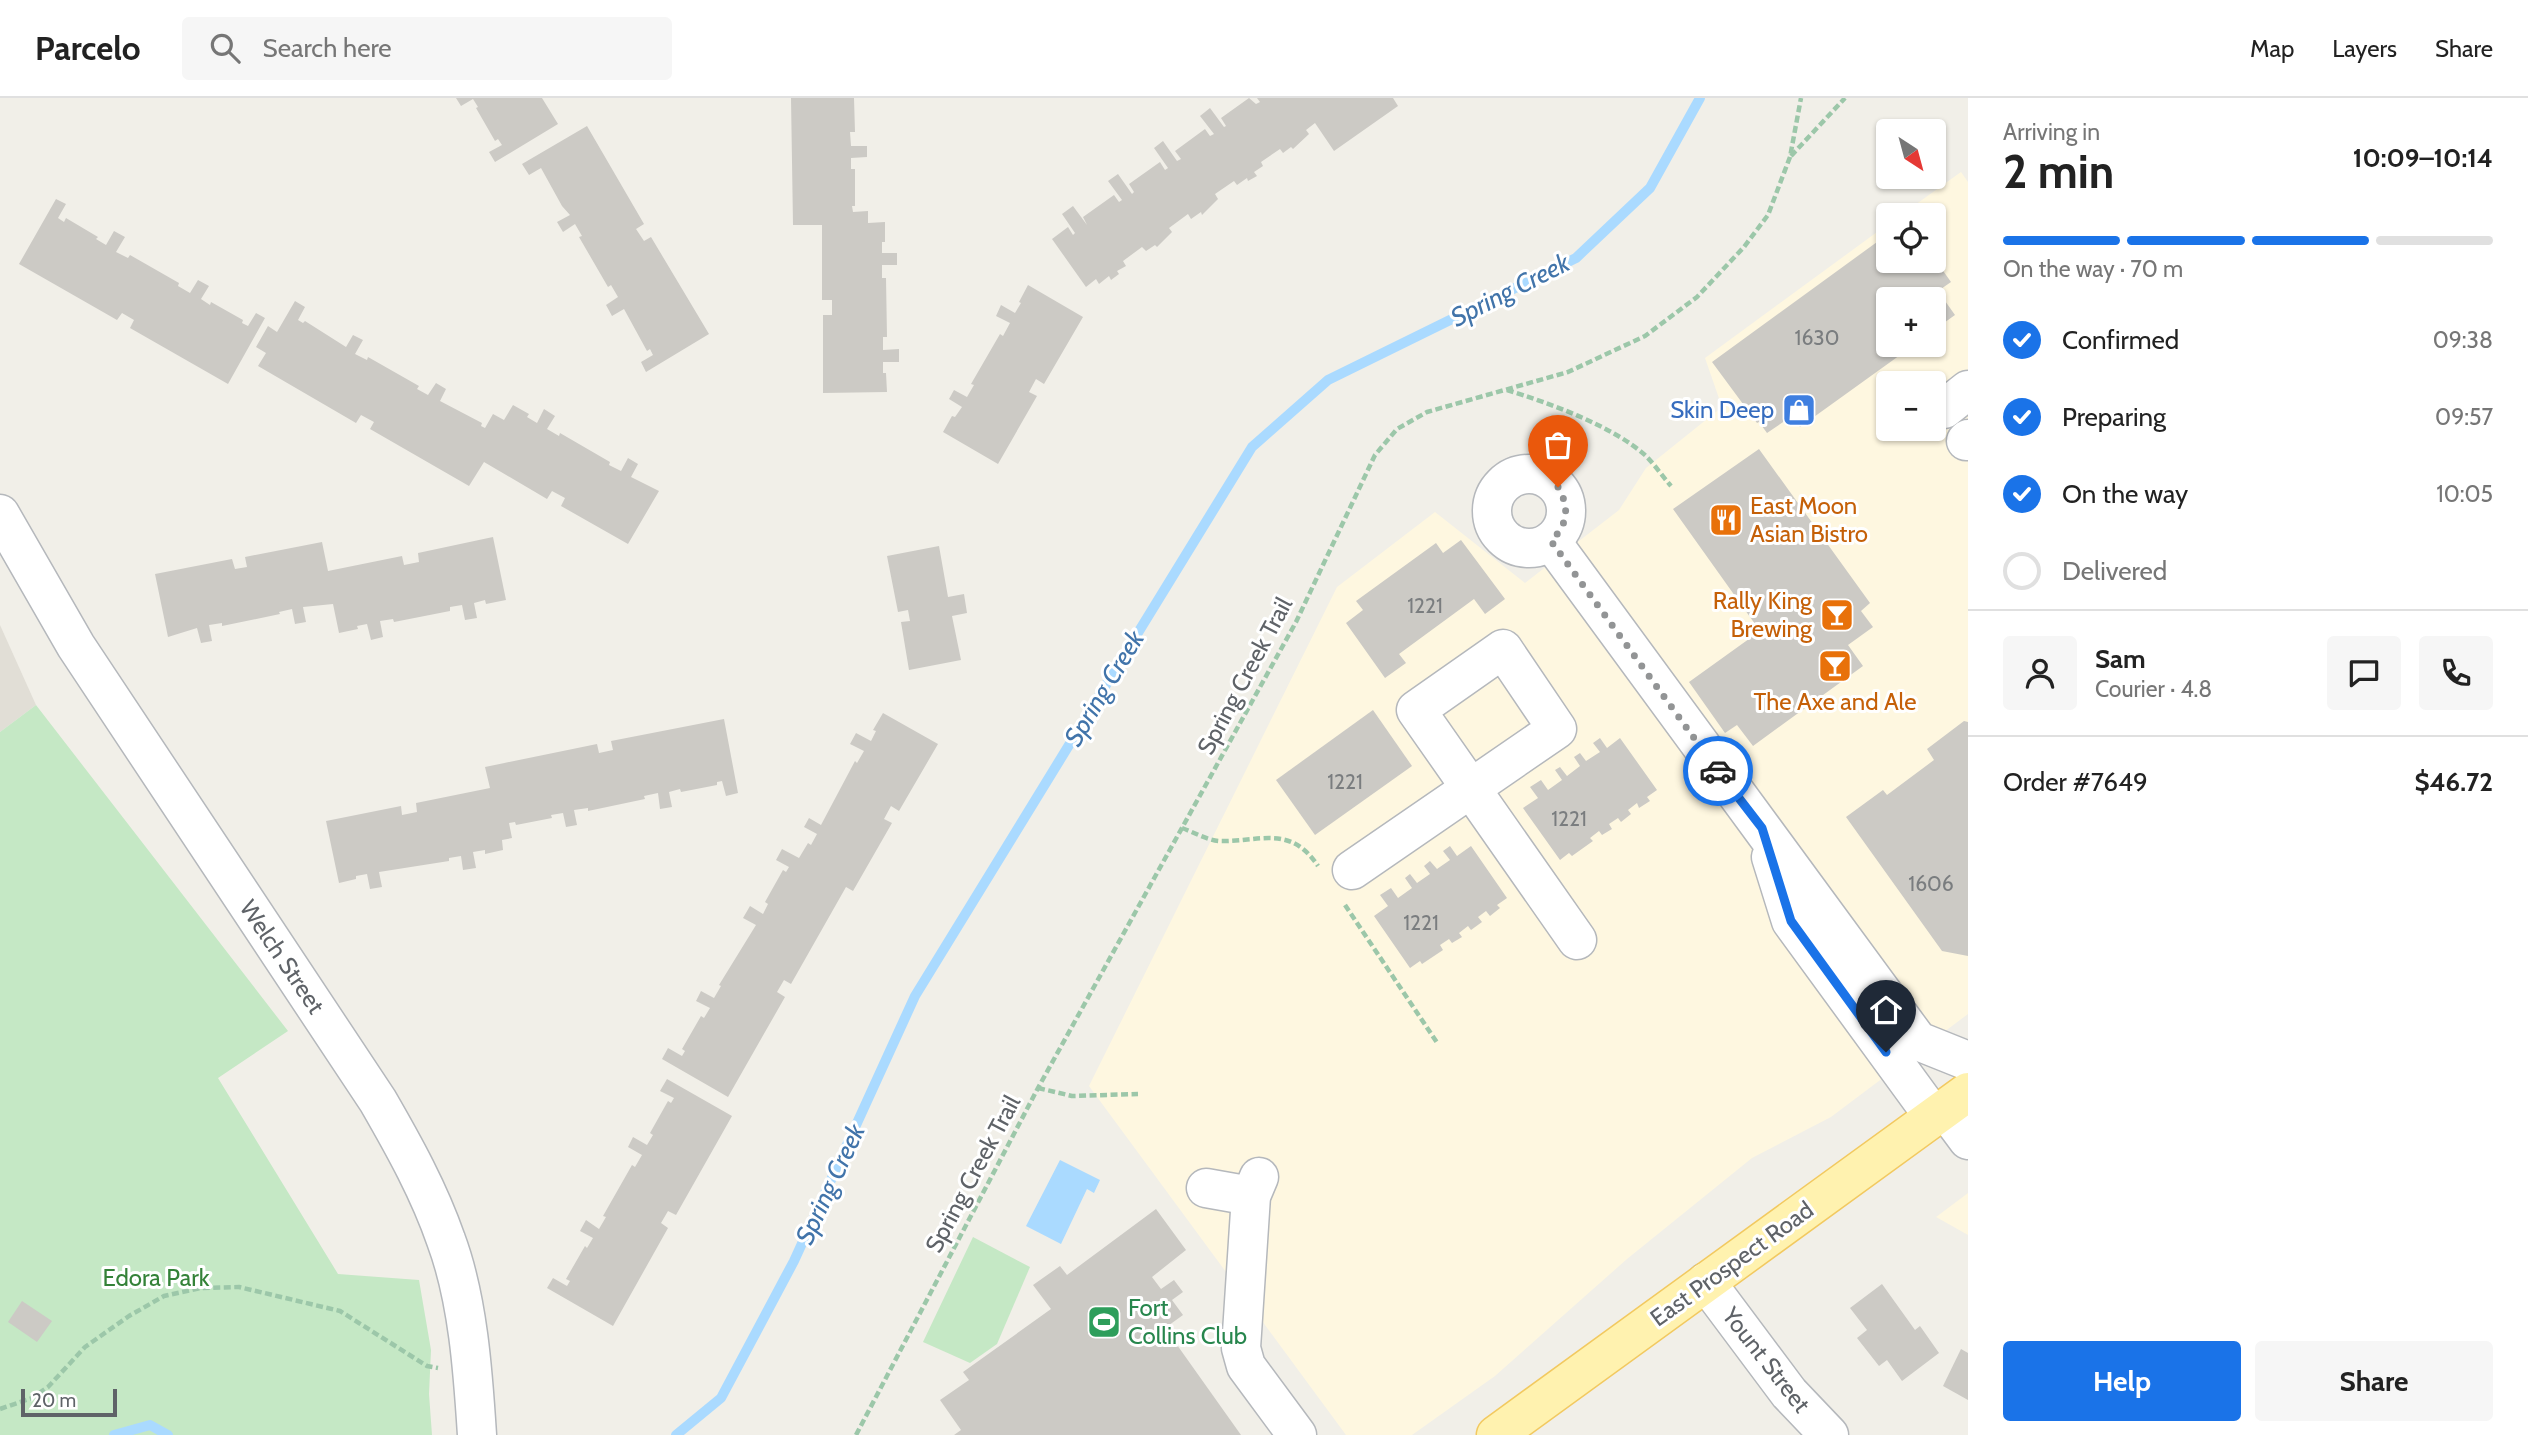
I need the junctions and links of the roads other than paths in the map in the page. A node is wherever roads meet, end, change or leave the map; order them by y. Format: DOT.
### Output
graph roads {
  1 [pos="0,514"];
  2 [pos="1551,541"];
  3 [pos="1762,828"];
  4 [pos="1339,882"];
  5 [pos="1577,940"];
  6 [pos="1968,1061"];
  7 [pos="1949,1106"];
  8 [pos="1968,1140"];
  9 [pos="1206,1188"];
  10 [pos="1706,1283"];
  11 [pos="476,1419"];
  12 [pos="1297,1435"];
  13 [pos="1496,1435"];
  14 [pos="1829,1435"];
  1 -- 11 [label="street, Welch Street"];
  2 -- 3 [label="street"];
  3 -- 6 [label="street"];
  3 -- 7 [label="street"];
  4 -- 5 [label="street"];
  7 -- 8 [label="street"];
  7 -- 10 [label="main road, East Prospect Road"];
  9 -- 12 [label="street"];
  10 -- 13 [label="main road, East Prospect Road"];
  10 -- 14 [label="street, Yount Street"];
}
